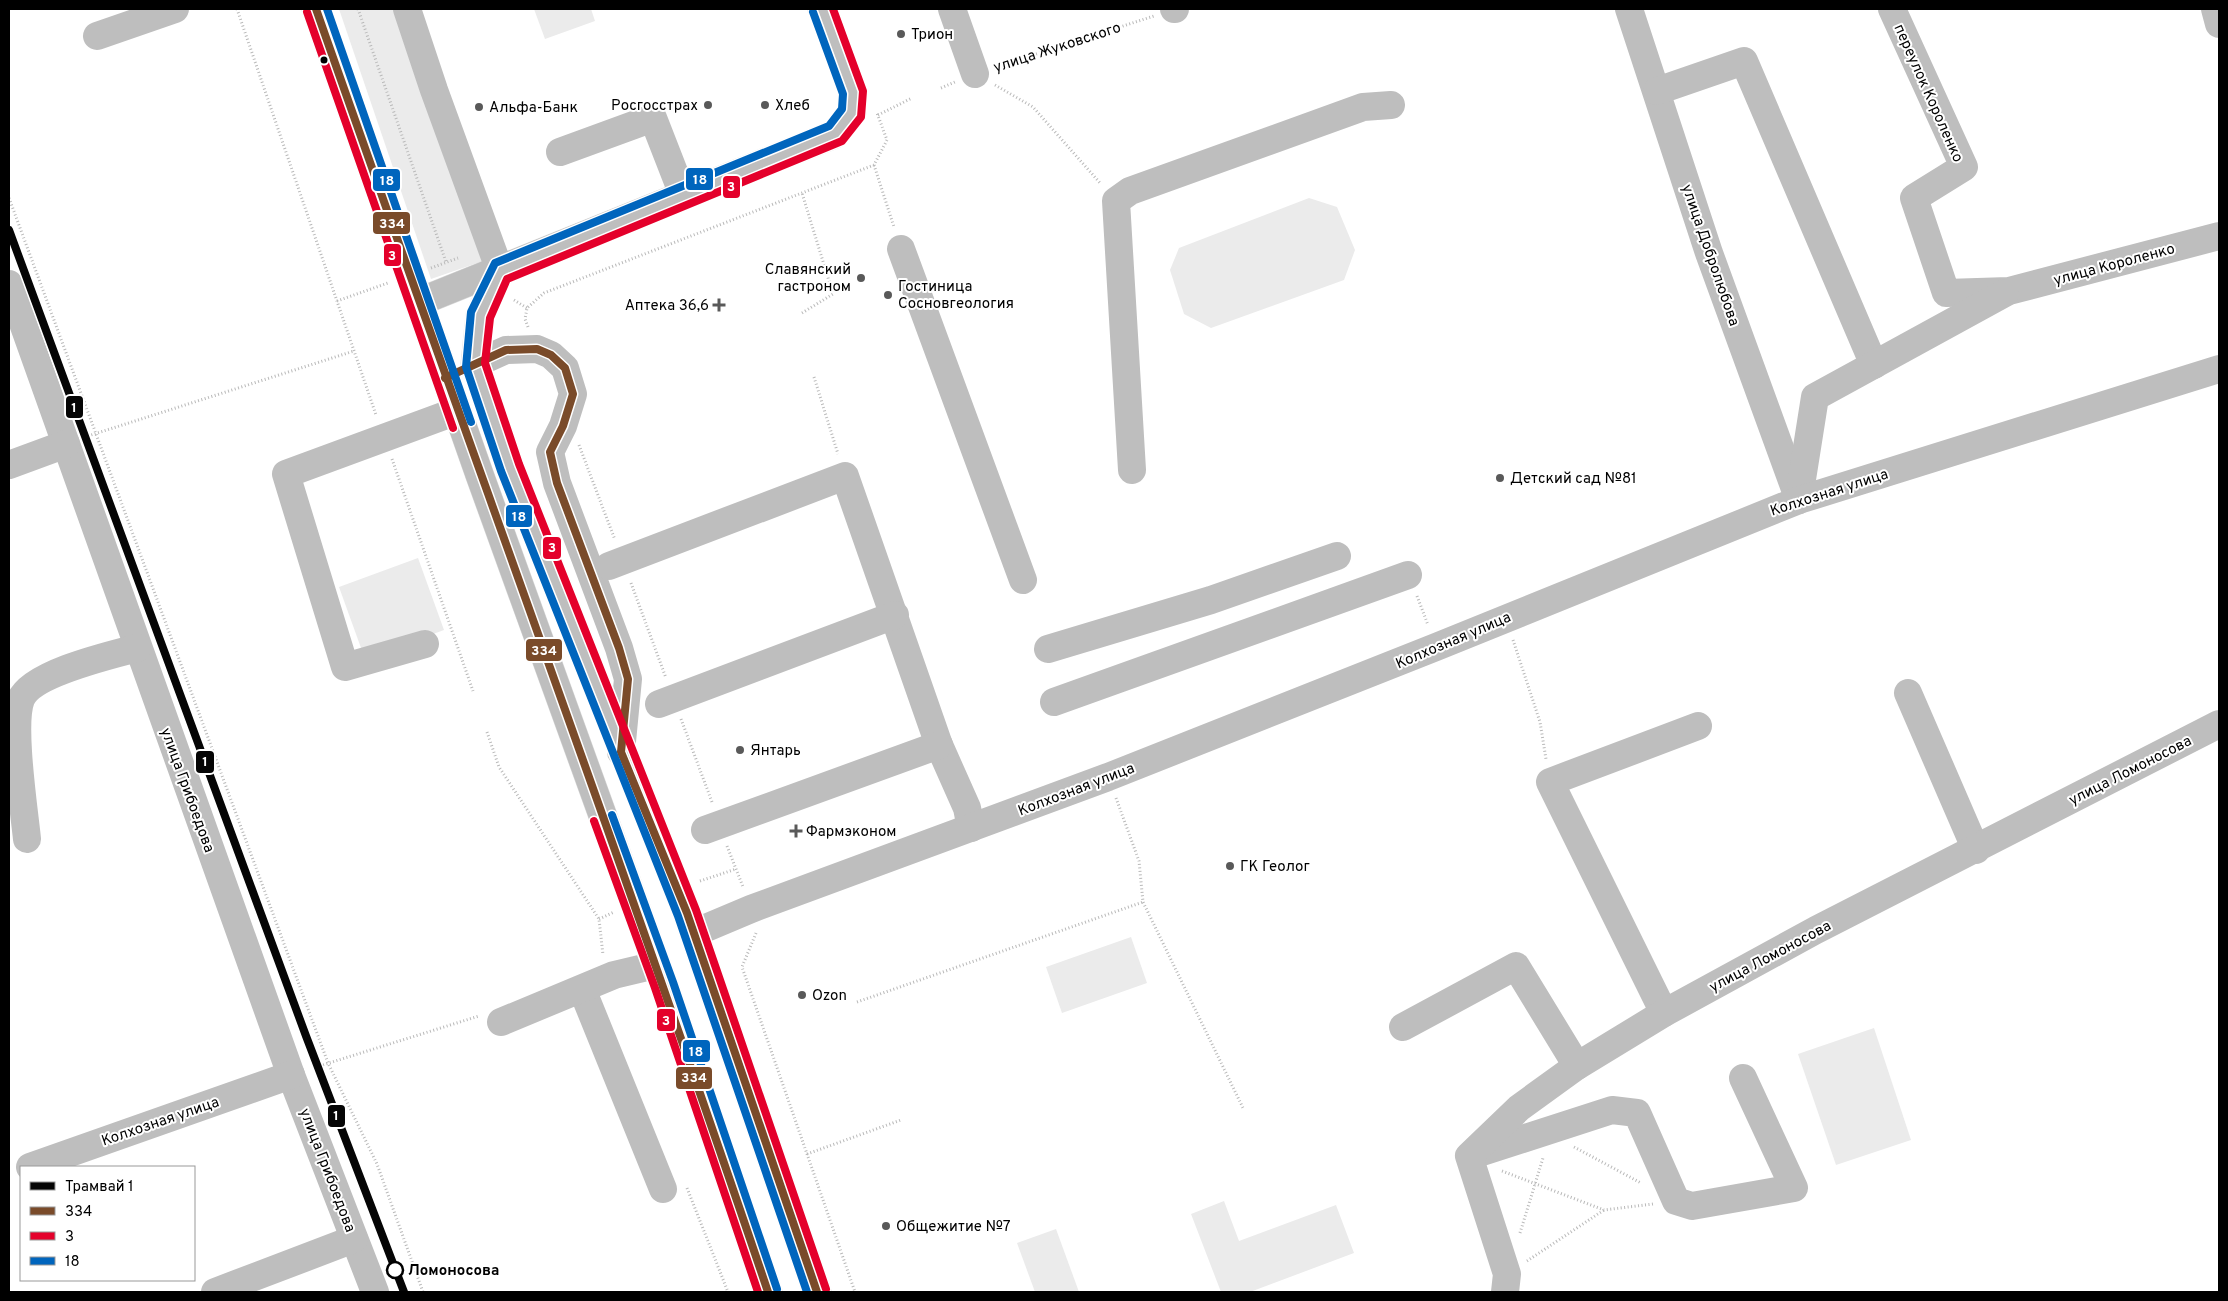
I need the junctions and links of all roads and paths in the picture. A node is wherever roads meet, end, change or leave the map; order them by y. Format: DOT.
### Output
graph roads {
  1 [pos="175,9"];
  2 [pos="237,9"];
  3 [pos="316,9"];
  4 [pos="358,9"];
  5 [pos="407,9"];
  6 [pos="822,9"];
  7 [pos="952,9"];
  8 [pos="1174,9"];
  9 [pos="1629,9"];
  10 [pos="1892,9"];
  11 [pos="2214,9"];
  12 [pos="2219,24"];
  13 [pos="97,36"];
  14 [pos="975,74"];
  15 [pos="941,88"];
  16 [pos="1657,91"];
  17 [pos="912,98"];
  18 [pos="1392,105"];
  19 [pos="868,111"];
  20 [pos="560,152"];
  21 [pos="874,165"];
  22 [pos="802,193"];
  23 [pos="683,195"];
  24 [pos="9,198"];
  25 [pos="1116,201"];
  26 [pos="2219,236"];
  27 [pos="902,249"];
  28 [pos="496,258"];
  29 [pos="446,262"];
  30 [pos="427,269"];
  31 [pos="394,281"];
  32 [pos="9,284"];
  33 [pos="2009,291"];
  34 [pos="514,300"];
  35 [pos="337,301"];
  36 [pos="418,302"];
  37 [pos="527,308"];
  38 [pos="802,313"];
  39 [pos="538,349"];
  40 [pos="354,350"];
  41 [pos="475,364"];
  42 [pos="1874,365"];
  43 [pos="2219,370"];
  44 [pos="814,377"];
  45 [pos="445,378"];
  46 [pos="457,411"];
  47 [pos="567,413"];
  48 [pos="95,434"];
  49 [pos="384,437"];
  50 [pos="66,444"];
  51 [pos="9,465"];
  52 [pos="510,467"];
  53 [pos="1132,470"];
  54 [pos="480,476"];
  55 [pos="845,476"];
  56 [pos="1799,500"];
  57 [pos="1337,556"];
  58 [pos="616,563"];
  59 [pos="1408,575"];
  60 [pos="1022,580"];
  61 [pos="895,615"];
  62 [pos="1505,618"];
  63 [pos="426,644"];
  64 [pos="1436,647"];
  65 [pos="137,648"];
  66 [pos="1048,649"];
  67 [pos="473,691"];
  68 [pos="1908,693"];
  69 [pos="667,702"];
  70 [pos="1054,702"];
  71 [pos="2219,724"];
  72 [pos="1698,726"];
  73 [pos="939,745"];
  74 [pos="621,752"];
  75 [pos="1108,777"];
  76 [pos="1550,782"];
  77 [pos="712,827"];
  78 [pos="971,828"];
  79 [pos="27,839"];
  80 [pos="1976,850"];
  81 [pos="736,869"];
  82 [pos="698,882"];
  83 [pos="1143,902"];
  84 [pos="622,909"];
  85 [pos="751,909"];
  86 [pos="599,919"];
  87 [pos="694,933"];
  88 [pos="656,964"];
  89 [pos="582,989"];
  90 [pos="856,1002"];
  91 [pos="1664,1013"];
  92 [pos="491,1019"];
  93 [pos="1403,1027"];
  94 [pos="328,1063"];
  95 [pos="1577,1066"];
  96 [pos="291,1075"];
  97 [pos="1743,1078"];
  98 [pos="1244,1110"];
  99 [pos="902,1120"];
  100 [pos="1552,1129"];
  101 [pos="807,1154"];
  102 [pos="1469,1156"];
  103 [pos="33,1166"];
  104 [pos="1643,1184"];
  105 [pos="1535,1185"];
  106 [pos="663,1189"];
  107 [pos="1676,1201"];
  108 [pos="1604,1210"];
  109 [pos="354,1239"];
  110 [pos="1518,1239"];
  111 [pos="1506,1283"];
  112 [pos="215,1292"];
  113 [pos="375,1292"];
  114 [pos="423,1292"];
  115 [pos="768,1292"];
  116 [pos="817,1292"];
  117 [pos="855,1292"];
  1 -- 13 [label="street"];
  2 -- 35 [label="path"];
  3 -- 36 [label="street"];
  4 -- 29 [label="path"];
  5 -- 28 [label="street"];
  6 -- 19 [label="street"];
  7 -- 14 [label="street"];
  8 -- 14 [label="path, улица Жуковского"];
  9 -- 16 [label="street, улица Добролюбова"];
  10 -- 33 [label="street, переулок Короленко"];
  11 -- 12 [label="street"];
  14 -- 15 [label="path, улица Жуковского"];
  14 -- 25 [label="path"];
  16 -- 42 [label="street"];
  16 -- 56 [label="street, улица Добролюбова"];
  17 -- 19 [label="path"];
  18 -- 25 [label="street"];
  19 -- 21 [label="path"];
  19 -- 23 [label="street"];
  20 -- 23 [label="street"];
  21 -- 22 [label="path"];
  21 -- 27 [label="path"];
  22 -- 37 [label="path"];
  22 -- 38 [label="path"];
  23 -- 28 [label="street"];
  24 -- 48 [label="path"];
  25 -- 53 [label="street"];
  26 -- 33 [label="street, улица Короленко"];
  27 -- 60 [label="street"];
  28 -- 29 [label="path"];
  28 -- 36 [label="street"];
  28 -- 41 [label="street"];
  29 -- 30 [label="path"];
  31 -- 35 [label="path"];
  32 -- 50 [label="street, улица Грибоедова"];
  33 -- 42 [label="street"];
  34 -- 37 [label="path"];
  35 -- 40 [label="path"];
  36 -- 45 [label="street"];
  37 -- 39 [label="path"];
  39 -- 41 [label="street"];
  39 -- 47 [label="street"];
  40 -- 48 [label="path"];
  40 -- 49 [label="path"];
  41 -- 45 [label="street"];
  41 -- 52 [label="street"];
  42 -- 56 [label="street"];
  43 -- 56 [label="street, Колхозная улица"];
  44 -- 55 [label="path"];
  45 -- 46 [label="street"];
  46 -- 49 [label="street"];
  46 -- 54 [label="street"];
  47 -- 58 [label="path"];
  47 -- 74 [label="street"];
  48 -- 50 [label="path"];
  48 -- 94 [label="path"];
  49 -- 63 [label="street"];
  49 -- 67 [label="path"];
  50 -- 51 [label="street"];
  50 -- 65 [label="street, улица Грибоедова"];
  52 -- 54 [label="street"];
  52 -- 74 [label="street"];
  54 -- 88 [label="street"];
  55 -- 58 [label="street"];
  55 -- 61 [label="street"];
  56 -- 62 [label="street, Колхозная улица"];
  57 -- 66 [label="street"];
  58 -- 69 [label="path"];
  59 -- 64 [label="path"];
  59 -- 70 [label="street"];
  61 -- 69 [label="street"];
  61 -- 73 [label="street"];
  62 -- 64 [label="street, Колхозная улица"];
  62 -- 76 [label="path"];
  64 -- 75 [label="street, Колхозная улица"];
  65 -- 79 [label="street"];
  65 -- 96 [label="street, улица Грибоедова"];
  68 -- 80 [label="street"];
  69 -- 77 [label="path"];
  71 -- 80 [label="street, улица Ломоносова"];
  72 -- 76 [label="street"];
  73 -- 77 [label="street"];
  73 -- 78 [label="street"];
  74 -- 87 [label="street"];
  75 -- 78 [label="street, Колхозная улица"];
  75 -- 83 [label="path"];
  76 -- 91 [label="street"];
  77 -- 81 [label="path"];
  78 -- 85 [label="street, Колхозная улица"];
  80 -- 91 [label="street, улица Ломоносова"];
  81 -- 82 [label="path"];
  81 -- 85 [label="path"];
  83 -- 90 [label="path"];
  83 -- 98 [label="path"];
  84 -- 86 [label="path"];
  85 -- 87 [label="street, Колхозная улица"];
  85 -- 101 [label="path"];
  87 -- 116 [label="street"];
  88 -- 89 [label="street"];
  88 -- 115 [label="street"];
  89 -- 92 [label="street"];
  89 -- 106 [label="street"];
  91 -- 95 [label="street, улица Ломоносова"];
  92 -- 94 [label="path"];
  93 -- 95 [label="street"];
  94 -- 96 [label="path"];
  94 -- 114 [label="path"];
  95 -- 102 [label="street, улица Ломоносова"];
  96 -- 103 [label="street, Колхозная улица"];
  96 -- 109 [label="street, улица Грибоедова"];
  97 -- 107 [label="street"];
  99 -- 101 [label="path"];
  100 -- 102 [label="street"];
  100 -- 104 [label="path"];
  100 -- 105 [label="path"];
  100 -- 107 [label="street"];
  101 -- 117 [label="path"];
  102 -- 105 [label="path"];
  102 -- 111 [label="street"];
  105 -- 108 [label="path"];
  105 -- 110 [label="path"];
  107 -- 108 [label="path"];
  108 -- 111 [label="path"];
  109 -- 112 [label="street"];
  109 -- 113 [label="street, улица Грибоедова"];
}
